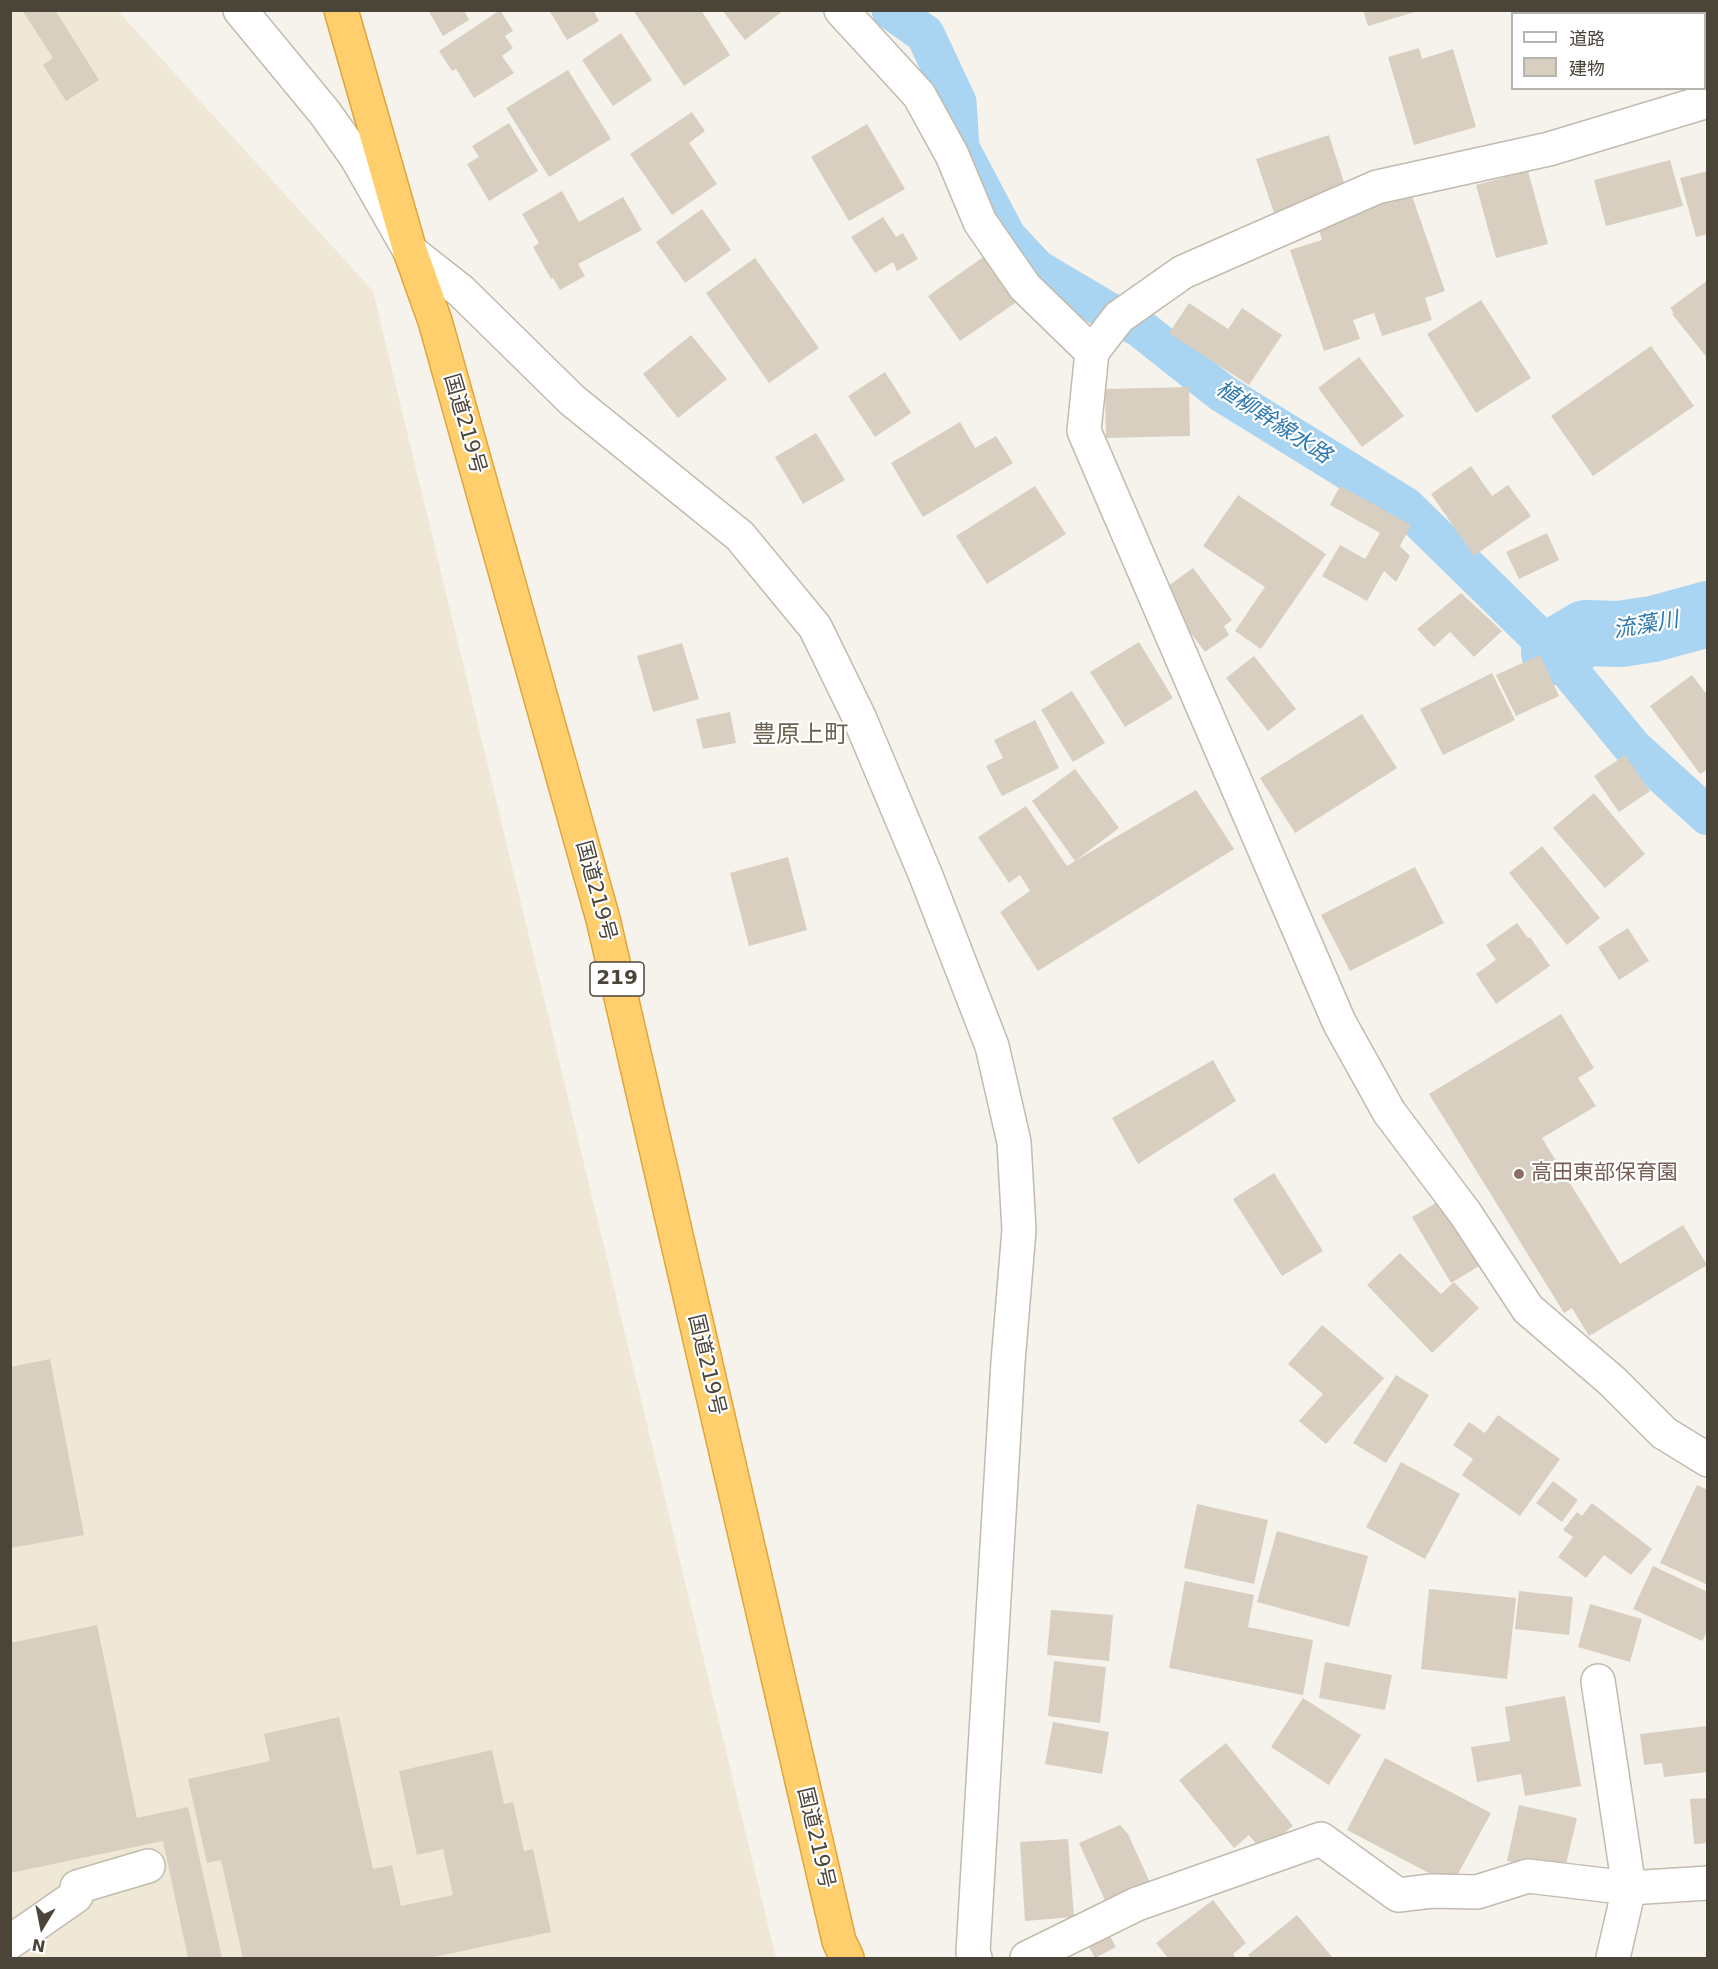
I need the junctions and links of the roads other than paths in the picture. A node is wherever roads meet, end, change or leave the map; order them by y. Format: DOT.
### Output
graph roads {
  1 [pos="240,10"];
  2 [pos="341,10"];
  3 [pos="841,10"];
  4 [pos="1707,100"];
  5 [pos="410,251"];
  6 [pos="1092,352"];
  7 [pos="1707,1460"];
  8 [pos="1598,1681"];
  9 [pos="148,1866"];
  10 [pos="1707,1883"];
  11 [pos="1629,1888"];
  12 [pos="10,1942"];
  13 [pos="847,1959"];
  14 [pos="975,1959"];
  15 [pos="1027,1959"];
  16 [pos="1613,1959"];
  1 -- 5 [label="street"];
  2 -- 5 [label="highway, 国道219号 / 219"];
  3 -- 6 [label="street"];
  4 -- 6 [label="street"];
  5 -- 13 [label="highway, 国道219号 / 219"];
  5 -- 14 [label="street"];
  6 -- 7 [label="street"];
  8 -- 11 [label="street"];
  9 -- 12 [label="street"];
  10 -- 11 [label="street"];
  11 -- 15 [label="street"];
  11 -- 16 [label="street"];
}
